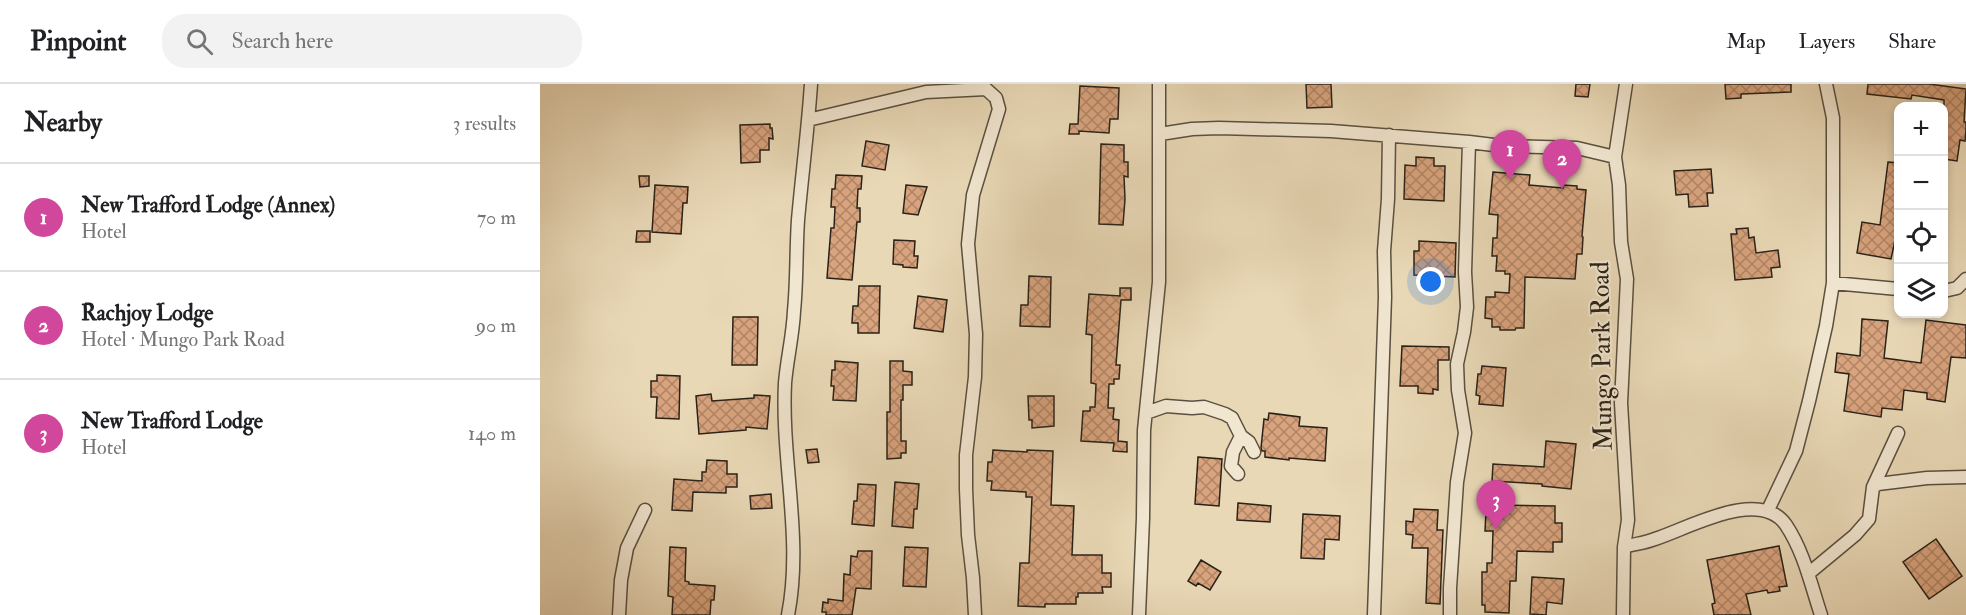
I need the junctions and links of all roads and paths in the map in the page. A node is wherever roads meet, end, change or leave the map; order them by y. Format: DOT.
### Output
graph roads {
  1 [pos="811,84"];
  2 [pos="1159,84"];
  3 [pos="1626,84"];
  4 [pos="1826,84"];
  5 [pos="808,120"];
  6 [pos="1160,134"];
  7 [pos="1389,135"];
  8 [pos="1469,142"];
  9 [pos="1615,157"];
  10 [pos="1966,279"];
  11 [pos="1833,283"];
  12 [pos="1894,289"];
  13 [pos="1948,290"];
  14 [pos="1146,413"];
  15 [pos="1898,433"];
  16 [pos="1241,436"];
  17 [pos="1254,452"];
  18 [pos="1238,474"];
  19 [pos="1966,477"];
  20 [pos="1873,487"];
  21 [pos="645,510"];
  22 [pos="1768,510"];
  23 [pos="1624,547"];
  24 [pos="1808,574"];
  25 [pos="619,615"];
  26 [pos="788,615"];
  27 [pos="975,615"];
  28 [pos="1139,615"];
  29 [pos="1374,615"];
  30 [pos="1450,615"];
  31 [pos="1623,615"];
  32 [pos="1821,615"];
  1 -- 5 [label="street"];
  2 -- 6 [label="street"];
  3 -- 9 [label="street, Mungo Park Road"];
  4 -- 11 [label="street"];
  5 -- 26 [label="street"];
  5 -- 27 [label="street"];
  6 -- 7 [label="street"];
  6 -- 14 [label="street"];
  7 -- 8 [label="street"];
  7 -- 29 [label="street"];
  8 -- 9 [label="street"];
  8 -- 30 [label="street"];
  9 -- 23 [label="street, Mungo Park Road"];
  10 -- 13 [label="street"];
  11 -- 12 [label="street"];
  11 -- 22 [label="street"];
  14 -- 16 [label="street"];
  14 -- 28 [label="street"];
  15 -- 20 [label="street"];
  16 -- 17 [label="street"];
  16 -- 18 [label="street"];
  19 -- 20 [label="street"];
  20 -- 24 [label="street"];
  21 -- 25 [label="street"];
  22 -- 23 [label="street"];
  22 -- 24 [label="street"];
  23 -- 31 [label="street, Mungo Park Road"];
  24 -- 32 [label="street"];
}
